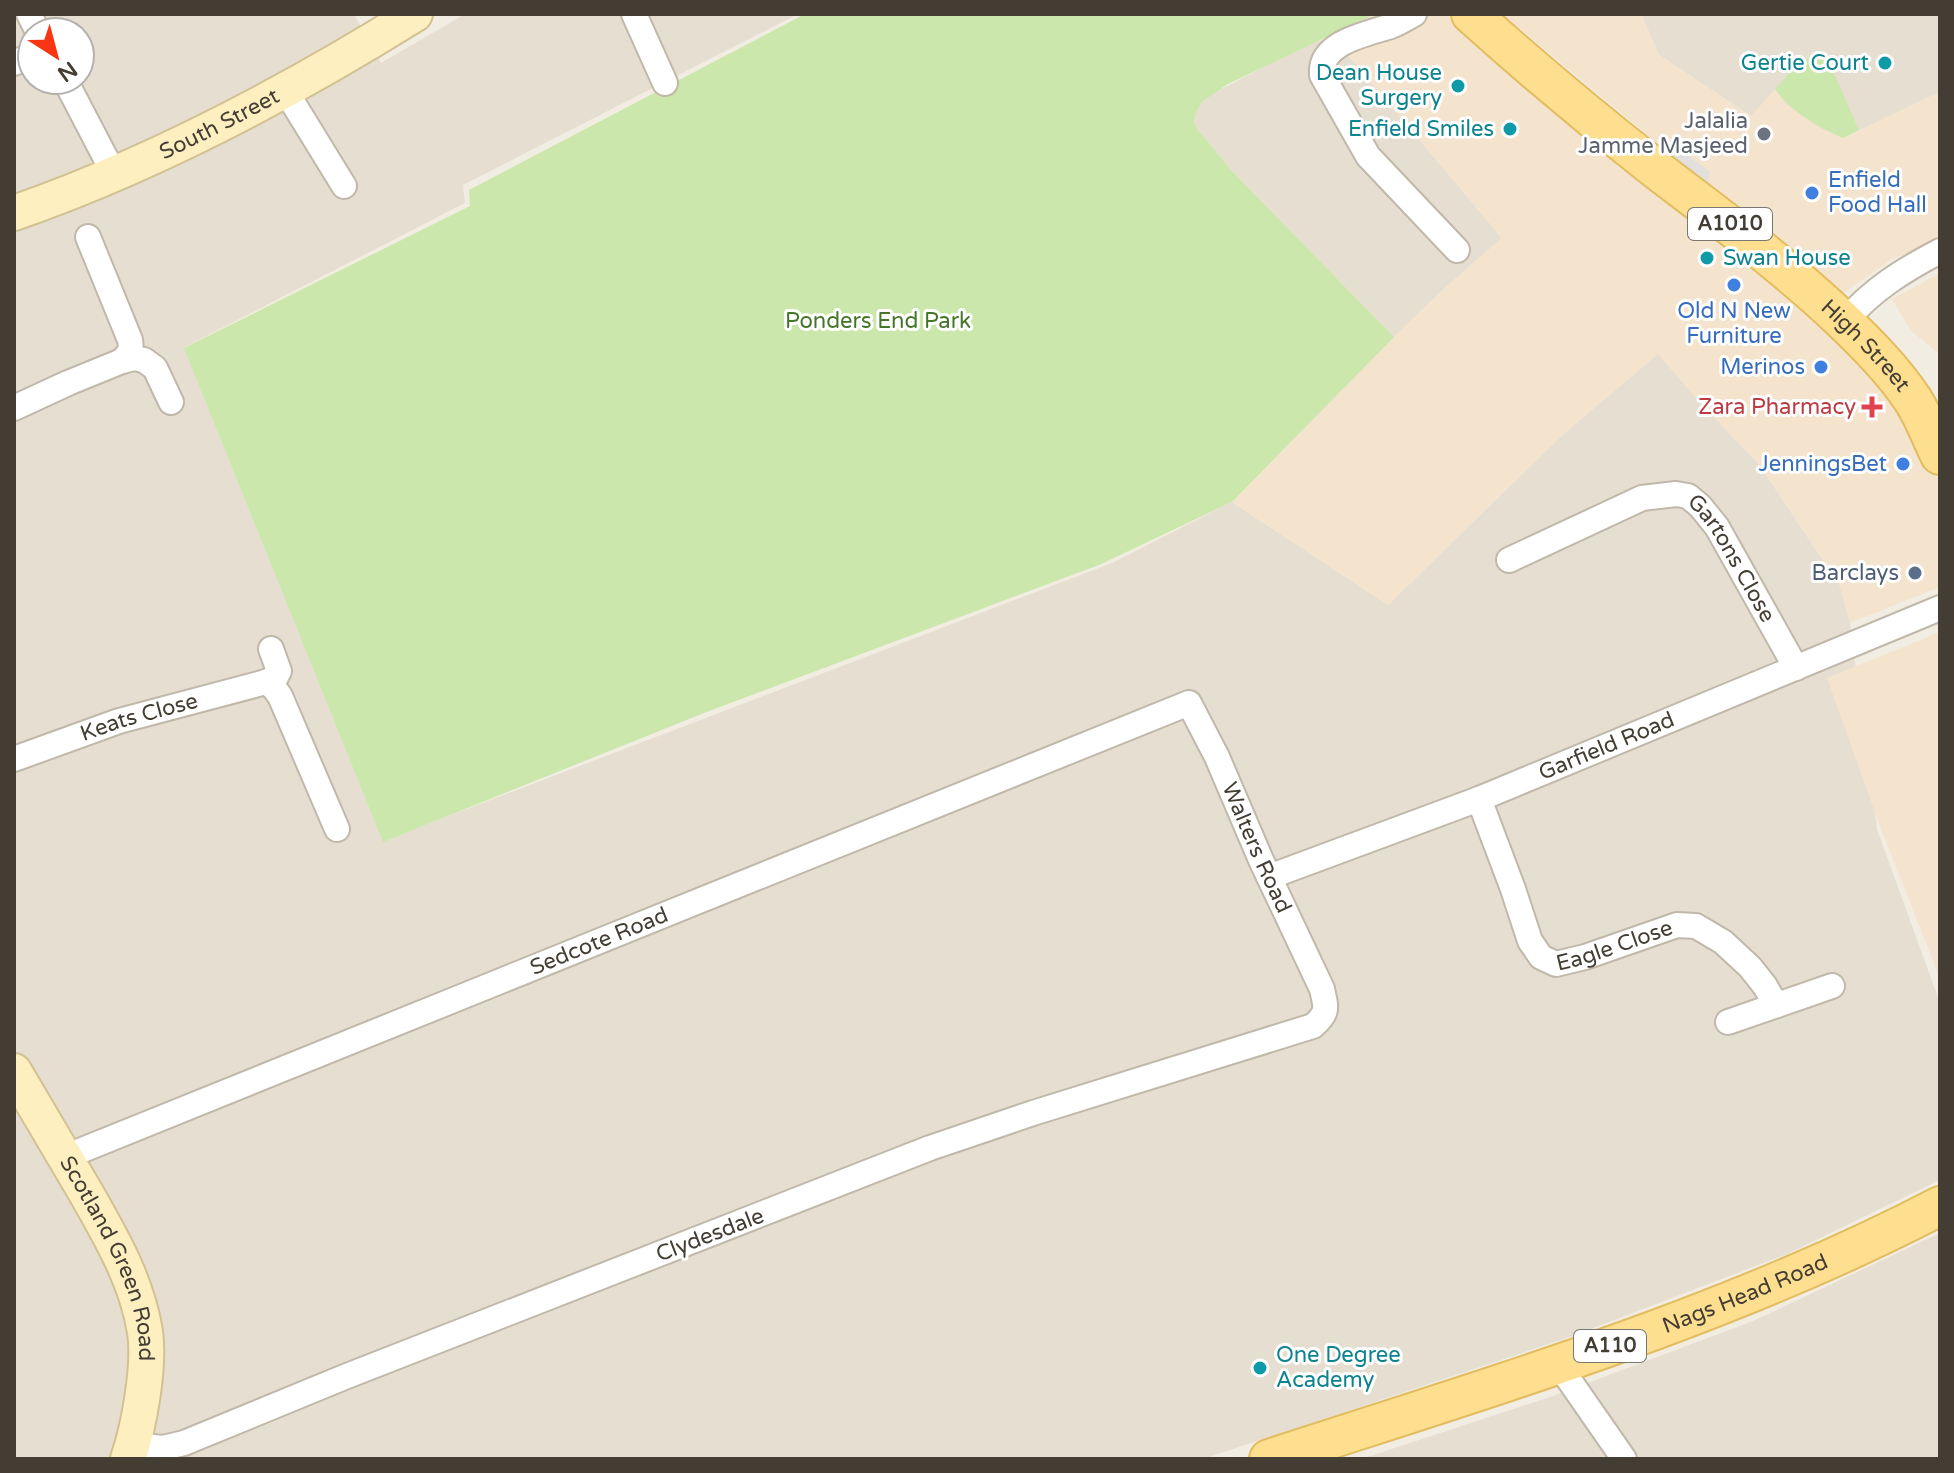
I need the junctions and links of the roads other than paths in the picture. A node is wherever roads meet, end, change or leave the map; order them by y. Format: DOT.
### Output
graph roads {
  1 [pos="415,14"];
  2 [pos="634,14"];
  3 [pos="1414,14"];
  4 [pos="1471,14"];
  5 [pos="378,24"];
  6 [pos="665,83"];
  7 [pos="285,90"];
  8 [pos="73,96"];
  9 [pos="114,174"];
  10 [pos="344,186"];
  11 [pos="14,213"];
  12 [pos="88,237"];
  13 [pos="1457,250"];
  14 [pos="1940,251"];
  15 [pos="1844,322"];
  16 [pos="122,361"];
  17 [pos="171,402"];
  18 [pos="14,408"];
  19 [pos="1940,455"];
  20 [pos="1509,560"];
  21 [pos="1940,608"];
  22 [pos="271,649"];
  23 [pos="1796,668"];
  24 [pos="266,682"];
  25 [pos="1135,724"];
  26 [pos="14,759"];
  27 [pos="1479,799"];
  28 [pos="337,829"];
  29 [pos="1269,877"];
  30 [pos="1832,986"];
  31 [pos="1776,1005"];
  32 [pos="1728,1022"];
  33 [pos="1294,1032"];
  34 [pos="14,1071"];
  35 [pos="65,1157"];
  36 [pos="1940,1206"];
  37 [pos="1558,1364"];
  38 [pos="130,1452"];
  39 [pos="1269,1459"];
  40 [pos="1624,1459"];
  1 -- 5 [label="street, South Street"];
  2 -- 6 [label="street"];
  3 -- 13 [label="street"];
  4 -- 15 [label="main road, High Street / A1010"];
  5 -- 7 [label="street, South Street"];
  7 -- 9 [label="street, South Street"];
  7 -- 10 [label="street"];
  8 -- 9 [label="street"];
  9 -- 11 [label="street, South Street"];
  12 -- 16 [label="street"];
  14 -- 15 [label="street"];
  15 -- 19 [label="main road, High Street / A1010"];
  16 -- 17 [label="street"];
  16 -- 18 [label="street"];
  20 -- 23 [label="street, Gartons Close"];
  21 -- 23 [label="street, Garfield Road"];
  22 -- 24 [label="street"];
  23 -- 27 [label="street, Garfield Road"];
  24 -- 26 [label="street, Keats Close"];
  24 -- 28 [label="street"];
  25 -- 29 [label="street, Walters Road"];
  25 -- 35 [label="street, Sedcote Road"];
  27 -- 29 [label="street, Garfield Road"];
  27 -- 31 [label="street, Eagle Close"];
  29 -- 33 [label="street, Walters Road"];
  30 -- 31 [label="street"];
  31 -- 32 [label="street"];
  33 -- 38 [label="street, Clydesdale"];
  34 -- 35 [label="street, Scotland Green Road"];
  35 -- 38 [label="street, Scotland Green Road"];
  36 -- 37 [label="main road, Nags Head Road / A110"];
  37 -- 39 [label="main road, Nags Head Road / A110"];
  37 -- 40 [label="street"];
}
